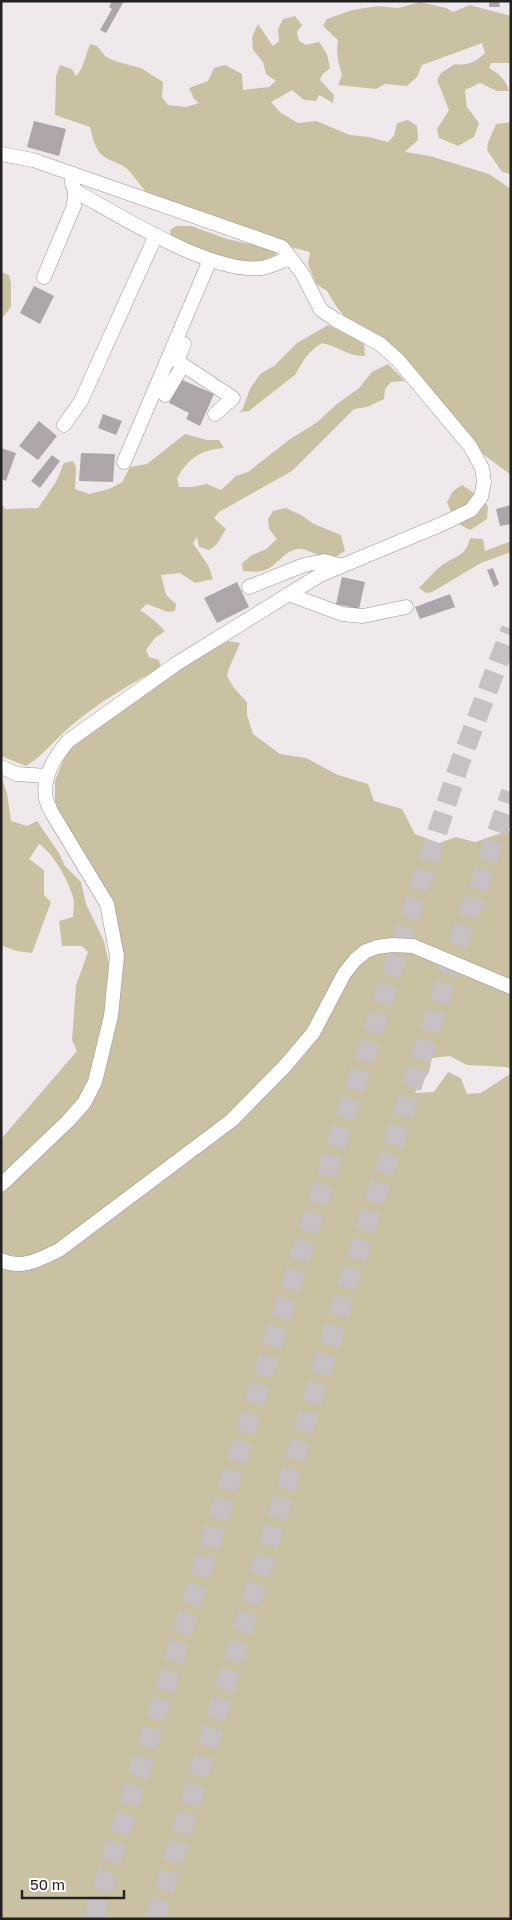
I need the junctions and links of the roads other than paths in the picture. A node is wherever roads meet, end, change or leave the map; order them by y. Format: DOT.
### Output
graph roads {
  1 [pos="1,154"];
  2 [pos="73,174"];
  3 [pos="76,191"];
  4 [pos="156,235"];
  5 [pos="290,258"];
  6 [pos="214,262"];
  7 [pos="44,277"];
  8 [pos="183,365"];
  9 [pos="165,395"];
  10 [pos="215,414"];
  11 [pos="64,425"];
  12 [pos="124,462"];
  13 [pos="342,566"];
  14 [pos="249,587"];
  15 [pos="288,594"];
  16 [pos="406,607"];
  17 [pos="1,767"];
  18 [pos="47,776"];
  19 [pos="511,987"];
  20 [pos="1,1185"];
  21 [pos="1,1260"];
  1 -- 2 [label="street"];
  2 -- 3 [label="street"];
  2 -- 5 [label="street"];
  3 -- 4 [label="street"];
  3 -- 7 [label="street"];
  4 -- 6 [label="street"];
  4 -- 11 [label="street"];
  5 -- 6 [label="street"];
  5 -- 13 [label="street"];
  6 -- 8 [label="street"];
  6 -- 12 [label="street"];
  8 -- 9 [label="street"];
  8 -- 10 [label="street"];
  13 -- 14 [label="street"];
  13 -- 15 [label="street"];
  15 -- 16 [label="street"];
  15 -- 18 [label="street"];
  17 -- 18 [label="street"];
  18 -- 20 [label="street"];
  19 -- 21 [label="street"];
}
